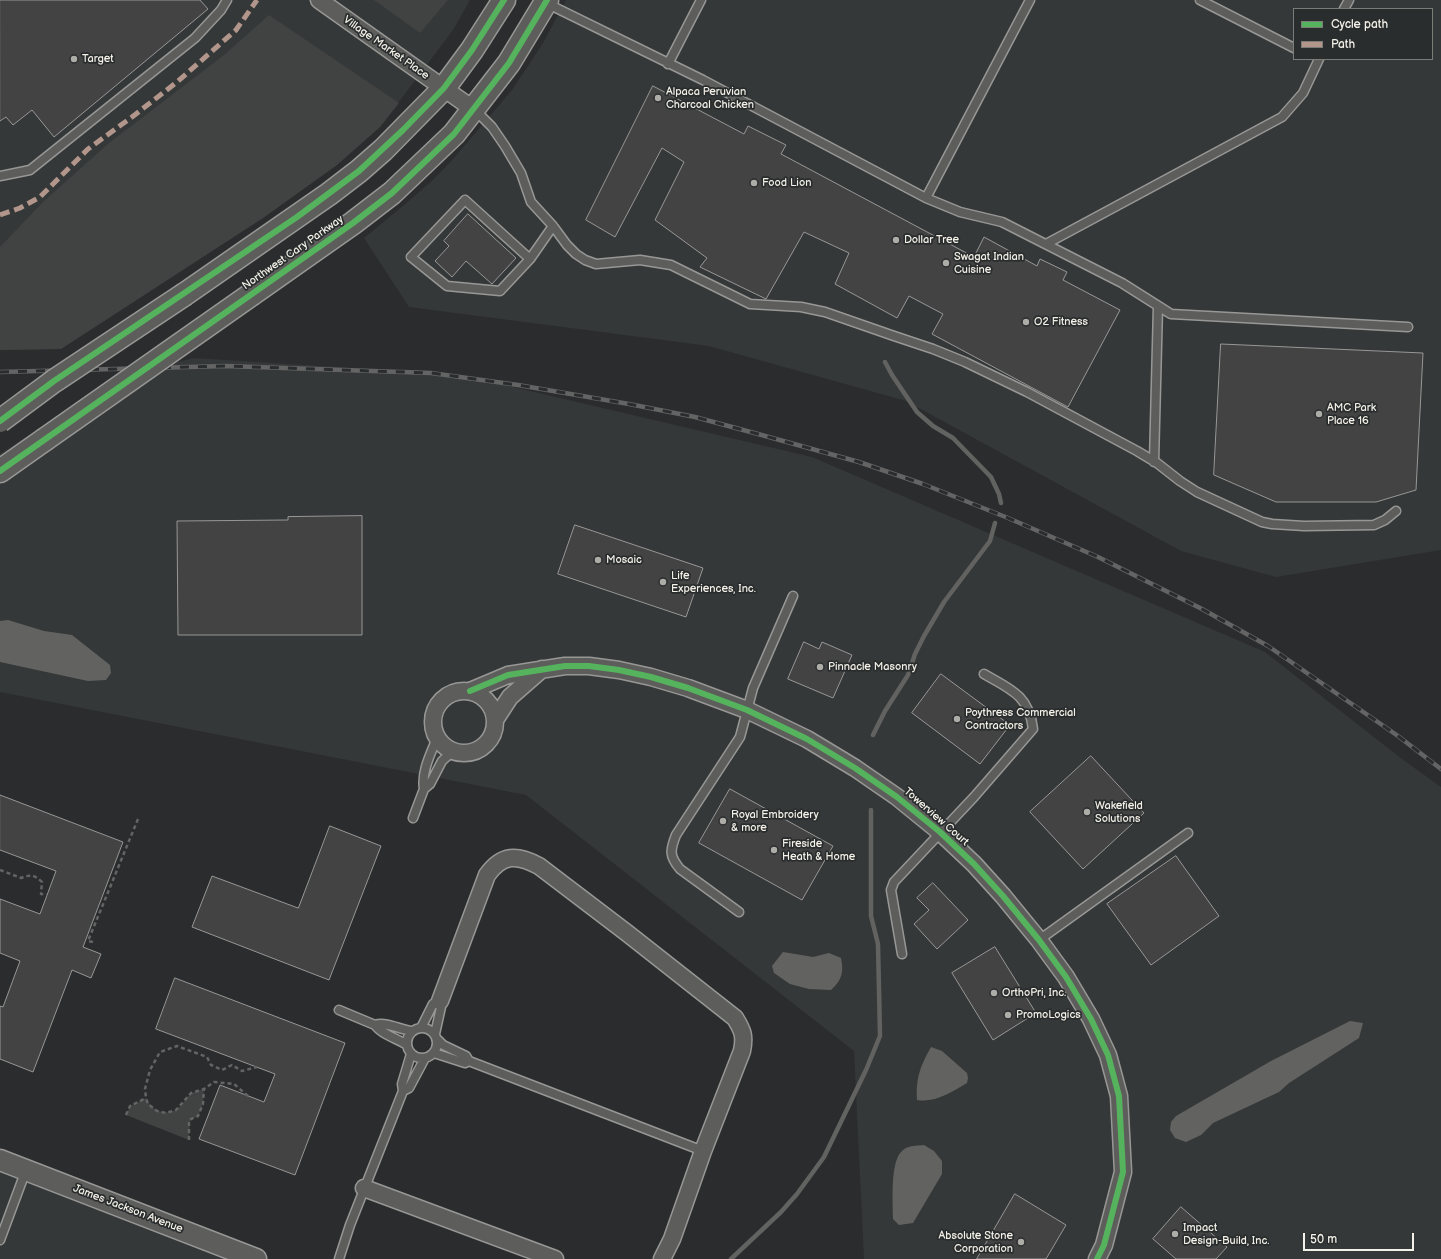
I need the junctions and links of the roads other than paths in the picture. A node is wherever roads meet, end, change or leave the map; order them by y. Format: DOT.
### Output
graph roads {
  1 [pos="227,0"];
  2 [pos="319,0"];
  3 [pos="504,0"];
  4 [pos="702,0"];
  5 [pos="1030,0"];
  6 [pos="1200,0"];
  7 [pos="547,1"];
  8 [pos="1293,47"];
  9 [pos="1317,60"];
  10 [pos="668,64"];
  11 [pos="444,88"];
  12 [pos="473,109"];
  13 [pos="0,176"];
  14 [pos="926,198"];
  15 [pos="553,226"];
  16 [pos="1046,244"];
  17 [pos="530,259"];
  18 [pos="1158,306"];
  19 [pos="1408,327"];
  20 [pos="0,421"];
  21 [pos="1154,462"];
  22 [pos="0,471"];
  23 [pos="1396,511"];
  24 [pos="793,596"];
  25 [pos="542,669"];
  26 [pos="984,674"];
  27 [pos="470,692"];
  28 [pos="747,710"];
  29 [pos="495,720"];
  30 [pos="438,738"];
  31 [pos="453,751"];
  32 [pos="424,789"];
  33 [pos="413,818"];
  34 [pos="940,832"];
  35 [pos="1188,832"];
  36 [pos="739,912"];
  37 [pos="1039,940"];
  38 [pos="902,954"];
  39 [pos="440,1000"];
  40 [pos="339,1010"];
  41 [pos="375,1025"];
  42 [pos="421,1028"];
  43 [pos="412,1031"];
  44 [pos="436,1036"];
  45 [pos="407,1045"];
  46 [pos="434,1053"];
  47 [pos="411,1054"];
  48 [pos="425,1058"];
  49 [pos="469,1061"];
  50 [pos="403,1091"];
  51 [pos="703,1150"];
  52 [pos="0,1160"];
  53 [pos="26,1170"];
  54 [pos="364,1188"];
  55 [pos="0,1240"];
  56 [pos="256,1259"];
  57 [pos="339,1259"];
  58 [pos="555,1259"];
  59 [pos="662,1259"];
  60 [pos="1097,1259"];
  1 -- 13 [label="lane"];
  2 -- 11 [label="street, Village Market Place"];
  3 -- 11 [label="main road"];
  4 -- 10 [label="lane"];
  5 -- 14 [label="lane"];
  6 -- 8 [label="lane"];
  7 -- 10 [label="lane"];
  7 -- 12 [label="main road, Northwest Cary Parkway"];
  9 -- 16 [label="lane"];
  10 -- 14 [label="lane"];
  11 -- 12 [label="street, Village Market Place"];
  11 -- 20 [label="main road, bridge"];
  12 -- 15 [label="lane"];
  12 -- 22 [label="main road, Northwest Cary Parkway, bridge"];
  14 -- 16 [label="lane"];
  15 -- 17 [label="lane"];
  15 -- 21 [label="lane"];
  16 -- 18 [label="lane"];
  17 -- 17 [label="lane"];
  18 -- 19 [label="lane"];
  18 -- 21 [label="lane"];
  21 -- 23 [label="lane"];
  24 -- 28 [label="lane"];
  25 -- 27 [label="street, Towerview Court"];
  25 -- 28 [label="street, Towerview Court"];
  25 -- 29 [label="street"];
  26 -- 34 [label="lane"];
  27 -- 29 [label="street"];
  27 -- 30 [label="street"];
  28 -- 34 [label="street, Towerview Court"];
  28 -- 36 [label="lane"];
  29 -- 31 [label="street"];
  30 -- 31 [label="street"];
  30 -- 32 [label="lane"];
  31 -- 32 [label="lane"];
  32 -- 33 [label="lane"];
  34 -- 37 [label="street, Towerview Court"];
  34 -- 38 [label="lane"];
  35 -- 37 [label="lane"];
  37 -- 60 [label="street, Towerview Court"];
  39 -- 42 [label="lane"];
  39 -- 44 [label="lane"];
  39 -- 51 [label="street"];
  40 -- 41 [label="lane"];
  41 -- 43 [label="lane"];
  41 -- 45 [label="lane"];
  42 -- 43 [label="lane"];
  42 -- 44 [label="lane"];
  43 -- 45 [label="lane"];
  44 -- 46 [label="lane"];
  44 -- 49 [label="lane"];
  45 -- 47 [label="lane"];
  46 -- 48 [label="lane"];
  46 -- 49 [label="lane"];
  47 -- 48 [label="lane"];
  47 -- 50 [label="lane"];
  48 -- 50 [label="lane"];
  49 -- 51 [label="lane"];
  50 -- 54 [label="lane"];
  51 -- 59 [label="street"];
  52 -- 53 [label="street, James Jackson Avenue"];
  53 -- 55 [label="lane"];
  53 -- 56 [label="street, James Jackson Avenue"];
  54 -- 57 [label="lane"];
  54 -- 58 [label="street"];
}
